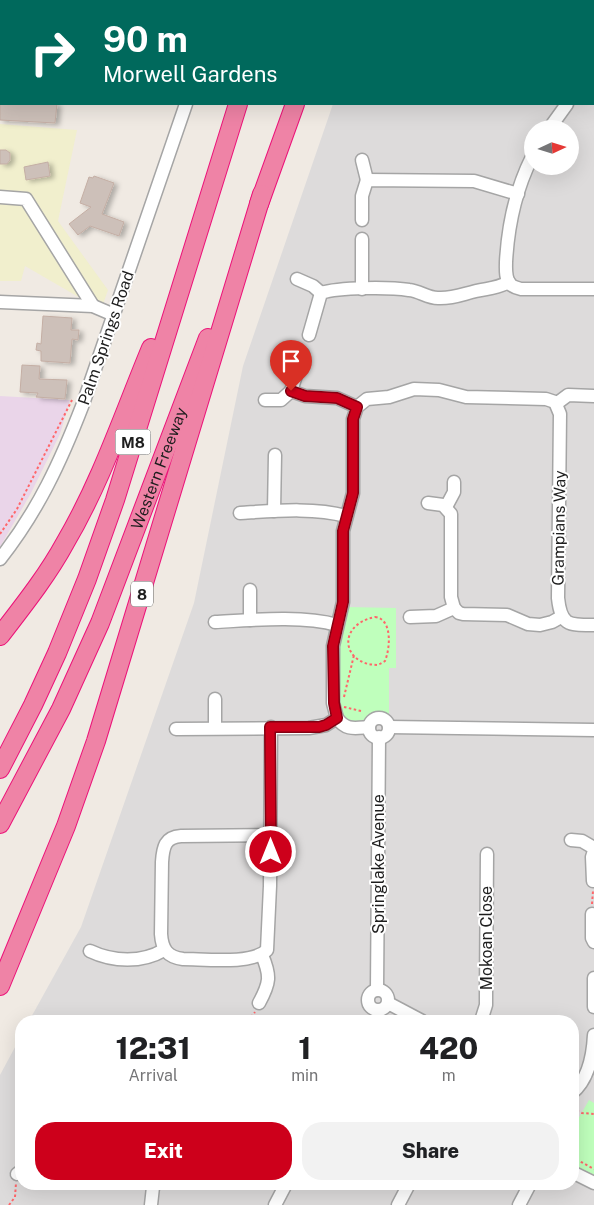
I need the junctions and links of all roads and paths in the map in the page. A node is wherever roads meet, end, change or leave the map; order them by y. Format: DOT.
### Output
graph roads {
  1 [pos="186,105"];
  2 [pos="237,105"];
  3 [pos="237,105"];
  4 [pos="295,105"];
  5 [pos="564,105"];
  6 [pos="554,120"];
  7 [pos="362,160"];
  8 [pos="525,175"];
  9 [pos="367,180"];
  10 [pos="262,194"];
  11 [pos="518,194"];
  12 [pos="0,197"];
  13 [pos="362,220"];
  14 [pos="362,239"];
  15 [pos="297,280"];
  16 [pos="509,282"];
  17 [pos="362,288"];
  18 [pos="594,289"];
  19 [pos="321,293"];
  20 [pos="0,302"];
  21 [pos="93,306"];
  22 [pos="114,315"];
  23 [pos="310,335"];
  24 [pos="303,354"];
  25 [pos="291,391"];
  26 [pos="594,396"];
  27 [pos="265,400"];
  28 [pos="556,404"];
  29 [pos="357,407"];
  30 [pos="59,425"];
  31 [pos="275,455"];
  32 [pos="454,482"];
  33 [pos="428,503"];
  34 [pos="446,507"];
  35 [pos="274,511"];
  36 [pos="240,514"];
  37 [pos="346,516"];
  38 [pos="0,534"];
  39 [pos="0,560"];
  40 [pos="250,590"];
  41 [pos="454,608"];
  42 [pos="410,617"];
  43 [pos="561,617"];
  44 [pos="250,620"];
  45 [pos="215,622"];
  46 [pos="338,625"];
  47 [pos="594,625"];
  48 [pos="0,636"];
  49 [pos="354,655"];
  50 [pos="344,698"];
  51 [pos="215,699"];
  52 [pos="361,711"];
  53 [pos="339,712"];
  54 [pos="270,727"];
  55 [pos="389,727"];
  56 [pos="215,728"];
  57 [pos="369,728"];
  58 [pos="176,729"];
  59 [pos="594,730"];
  60 [pos="379,737"];
  61 [pos="0,769"];
  62 [pos="0,824"];
  63 [pos="271,835"];
  64 [pos="571,840"];
  65 [pos="594,850"];
  66 [pos="487,854"];
  67 [pos="593,881"];
  68 [pos="592,914"];
  69 [pos="594,942"];
  70 [pos="164,950"];
  71 [pos="90,952"];
  72 [pos="262,955"];
  73 [pos="594,978"];
  74 [pos="0,986"];
  75 [pos="377,990"];
  76 [pos="259,1003"];
  77 [pos="388,1003"];
  78 [pos="594,1007"];
  79 [pos="372,1015"];
  80 [pos="373,1015"];
  81 [pos="411,1015"];
  82 [pos="483,1015"];
  83 [pos="594,1035"];
  84 [pos="579,1087"];
  85 [pos="579,1112"];
  86 [pos="594,1114"];
  87 [pos="579,1161"];
  88 [pos="594,1169"];
  89 [pos="579,1176"];
  90 [pos="594,1184"];
  91 [pos="16,1190"];
  92 [pos="153,1190"];
  93 [pos="283,1190"];
  94 [pos="406,1190"];
  95 [pos="527,1190"];
  96 [pos="9,1205"];
  97 [pos="151,1205"];
  98 [pos="275,1205"];
  99 [pos="398,1205"];
  100 [pos="519,1205"];
  1 -- 22 [label="street, Palm Springs Road"];
  2 -- 48 [label="highway"];
  3 -- 61 [label="highway, Western Freeway / M8"];
  4 -- 10 [label="highway, Western Freeway / M8"];
  5 -- 6 [label="street"];
  7 -- 9 [label="street"];
  8 -- 11 [label="street"];
  9 -- 11 [label="street"];
  9 -- 13 [label="street"];
  10 -- 62 [label="highway, Western Freeway / M8"];
  10 -- 74 [label="highway, 8"];
  11 -- 16 [label="street"];
  12 -- 21 [label="street"];
  14 -- 17 [label="street"];
  15 -- 19 [label="street"];
  16 -- 17 [label="street"];
  16 -- 18 [label="street"];
  17 -- 19 [label="street"];
  19 -- 23 [label="street"];
  20 -- 21 [label="street"];
  21 -- 22 [label="street"];
  22 -- 39 [label="street, Palm Springs Road"];
  24 -- 25 [label="street"];
  25 -- 27 [label="street"];
  25 -- 29 [label="street"];
  26 -- 28 [label="street"];
  28 -- 29 [label="street"];
  28 -- 43 [label="street, Grampians Way"];
  29 -- 37 [label="street"];
  30 -- 38 [label="path"];
  31 -- 35 [label="street"];
  32 -- 34 [label="street"];
  33 -- 34 [label="street"];
  34 -- 41 [label="street"];
  35 -- 36 [label="street"];
  35 -- 37 [label="street"];
  37 -- 46 [label="street"];
  40 -- 44 [label="street"];
  41 -- 42 [label="street"];
  41 -- 43 [label="street"];
  43 -- 47 [label="street"];
  44 -- 45 [label="street"];
  44 -- 46 [label="street"];
  46 -- 53 [label="street"];
  49 -- 49 [label="path"];
  49 -- 50 [label="path"];
  51 -- 56 [label="street"];
  52 -- 53 [label="path"];
  53 -- 54 [label="street"];
  53 -- 57 [label="street"];
  54 -- 56 [label="street"];
  54 -- 63 [label="street"];
  55 -- 57 [label="street"];
  55 -- 59 [label="street"];
  55 -- 60 [label="street"];
  56 -- 58 [label="street"];
  57 -- 60 [label="street"];
  60 -- 75 [label="street, Springlake Avenue"];
  63 -- 70 [label="street"];
  63 -- 72 [label="street"];
  64 -- 65 [label="street"];
  65 -- 67 [label="street"];
  66 -- 82 [label="street, Mokoan Close"];
  67 -- 68 [label="path"];
  68 -- 69 [label="street"];
  70 -- 71 [label="street"];
  70 -- 72 [label="street"];
  72 -- 76 [label="street"];
  73 -- 78 [label="street"];
  75 -- 77 [label="street"];
  75 -- 79 [label="street, Springlake Avenue"];
  77 -- 80 [label="street"];
  77 -- 81 [label="street"];
  83 -- 84 [label="street"];
  85 -- 86 [label="path"];
  87 -- 88 [label="path"];
  89 -- 90 [label="street"];
  91 -- 96 [label="path"];
  92 -- 97 [label="street"];
  93 -- 98 [label="street"];
  94 -- 99 [label="street"];
  95 -- 100 [label="street"];
}
